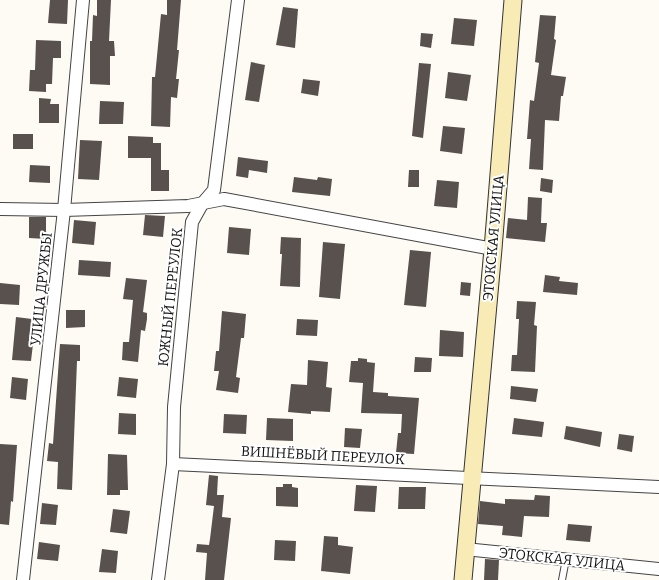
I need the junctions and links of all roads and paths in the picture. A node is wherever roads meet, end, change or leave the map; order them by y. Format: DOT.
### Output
graph roads {
  1 [pos="83,0"];
  2 [pos="238,0"];
  3 [pos="512,0"];
  4 [pos="202,204"];
  5 [pos="0,209"];
  6 [pos="64,210"];
  7 [pos="493,249"];
  8 [pos="173,464"];
  9 [pos="472,477"];
  10 [pos="659,487"];
  11 [pos="465,549"];
  12 [pos="566,559"];
  13 [pos="659,569"];
  14 [pos="23,580"];
  15 [pos="158,580"];
  16 [pos="462,580"];
  17 [pos="562,580"];
  1 -- 6 [label="street, УЛИЦА ДРУЖБЫ"];
  2 -- 4 [label="street, ЮЖНЫЙ ПЕРЕУЛОК"];
  3 -- 7 [label="main road, ЭТОКСКАЯ УЛИЦА"];
  4 -- 6 [label="street"];
  4 -- 7 [label="street"];
  4 -- 8 [label="street, ЮЖНЫЙ ПЕРЕУЛОК"];
  5 -- 6 [label="street"];
  6 -- 14 [label="street, УЛИЦА ДРУЖБЫ"];
  7 -- 9 [label="main road, ЭТОКСКАЯ УЛИЦА"];
  8 -- 9 [label="street, ВИШНЁВЫЙ ПЕРЕУЛОК"];
  8 -- 15 [label="street, ЮЖНЫЙ ПЕРЕУЛОК"];
  9 -- 10 [label="street"];
  9 -- 11 [label="main road, ЭТОКСКАЯ УЛИЦА"];
  11 -- 12 [label="street, ЭТОКСКАЯ УЛИЦА"];
  11 -- 16 [label="main road, ЭТОКСКАЯ УЛИЦА"];
  12 -- 13 [label="street, ЭТОКСКАЯ УЛИЦА"];
  12 -- 17 [label="lane"];
}
